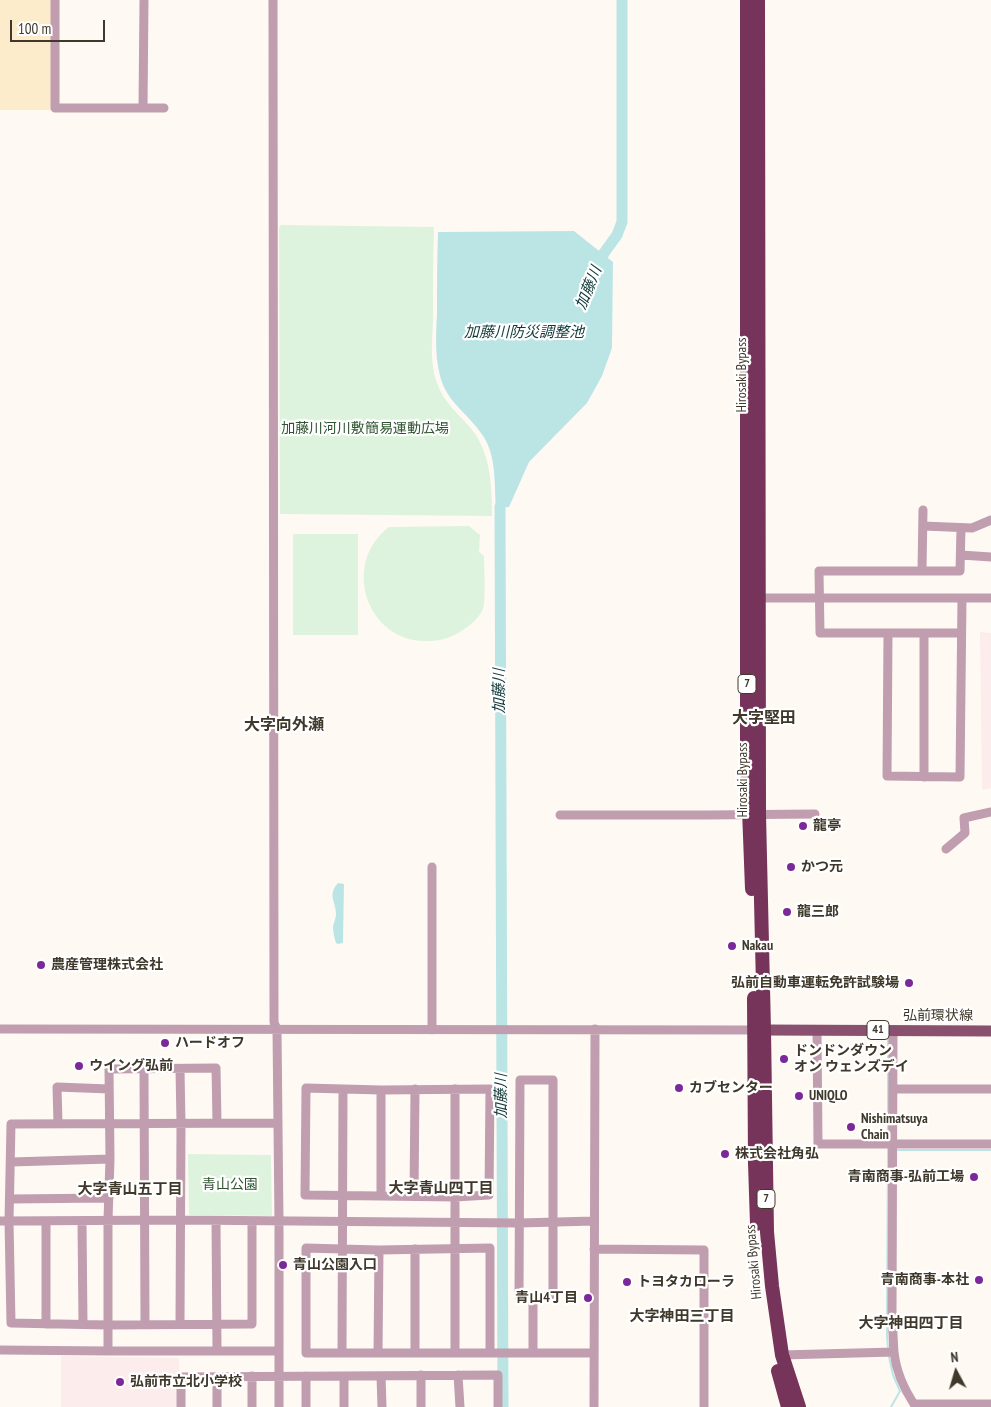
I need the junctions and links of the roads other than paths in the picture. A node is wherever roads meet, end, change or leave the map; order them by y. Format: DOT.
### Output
graph roads {
  1 [pos="55,0"];
  2 [pos="144,0"];
  3 [pos="273,0"];
  4 [pos="747,0"];
  5 [pos="758,0"];
  6 [pos="143,108"];
  7 [pos="164,108"];
  8 [pos="923,510"];
  9 [pos="991,520"];
  10 [pos="923,526"];
  11 [pos="961,528"];
  12 [pos="961,555"];
  13 [pos="991,557"];
  14 [pos="922,571"];
  15 [pos="753,598"];
  16 [pos="820,598"];
  17 [pos="962,598"];
  18 [pos="991,598"];
  19 [pos="888,633"];
  20 [pos="924,633"];
  21 [pos="960,633"];
  22 [pos="924,776"];
  23 [pos="991,812"];
  24 [pos="754,814"];
  25 [pos="815,814"];
  26 [pos="560,815"];
  27 [pos="946,849"];
  28 [pos="432,867"];
  29 [pos="0,1029"];
  30 [pos="278,1030"];
  31 [pos="432,1030"];
  32 [pos="595,1030"];
  33 [pos="759,1030"];
  34 [pos="817,1030"];
  35 [pos="893,1030"];
  36 [pos="991,1031"];
  37 [pos="144,1069"];
  38 [pos="180,1069"];
  39 [pos="109,1089"];
  40 [pos="414,1089"];
  41 [pos="455,1089"];
  42 [pos="893,1089"];
  43 [pos="991,1089"];
  44 [pos="343,1090"];
  45 [pos="381,1090"];
  46 [pos="278,1122"];
  47 [pos="109,1123"];
  48 [pos="181,1123"];
  49 [pos="58,1124"];
  50 [pos="144,1124"];
  51 [pos="217,1124"];
  52 [pos="893,1144"];
  53 [pos="991,1144"];
  54 [pos="110,1159"];
  55 [pos="11,1162"];
  56 [pos="342,1196"];
  57 [pos="381,1196"];
  58 [pos="414,1196"];
  59 [pos="455,1197"];
  60 [pos="109,1198"];
  61 [pos="10,1199"];
  62 [pos="82,1220"];
  63 [pos="108,1220"];
  64 [pos="144,1220"];
  65 [pos="181,1220"];
  66 [pos="5,1221"];
  67 [pos="46,1221"];
  68 [pos="216,1221"];
  69 [pos="594,1221"];
  70 [pos="252,1222"];
  71 [pos="279,1222"];
  72 [pos="342,1222"];
  73 [pos="455,1222"];
  74 [pos="515,1223"];
  75 [pos="553,1223"];
  76 [pos="342,1248"];
  77 [pos="415,1249"];
  78 [pos="455,1249"];
  79 [pos="594,1249"];
  80 [pos="379,1250"];
  81 [pos="533,1297"];
  82 [pos="46,1324"];
  83 [pos="83,1324"];
  84 [pos="145,1324"];
  85 [pos="180,1324"];
  86 [pos="216,1324"];
  87 [pos="108,1325"];
  88 [pos="0,1350"];
  89 [pos="217,1350"];
  90 [pos="108,1351"];
  91 [pos="279,1351"];
  92 [pos="455,1352"];
  93 [pos="493,1352"];
  94 [pos="894,1352"];
  95 [pos="342,1353"];
  96 [pos="378,1353"];
  97 [pos="415,1353"];
  98 [pos="533,1353"];
  99 [pos="594,1353"];
  100 [pos="781,1363"];
  101 [pos="421,1375"];
  102 [pos="458,1375"];
  103 [pos="216,1376"];
  104 [pos="252,1376"];
  105 [pos="279,1376"];
  106 [pos="306,1376"];
  107 [pos="344,1376"];
  108 [pos="381,1376"];
  109 [pos="991,1404"];
  110 [pos="915,1405"];
  111 [pos="181,1407"];
  112 [pos="217,1407"];
  113 [pos="252,1407"];
  114 [pos="279,1407"];
  115 [pos="306,1407"];
  116 [pos="344,1407"];
  117 [pos="382,1407"];
  118 [pos="421,1407"];
  119 [pos="460,1407"];
  120 [pos="498,1407"];
  121 [pos="594,1407"];
  122 [pos="704,1407"];
  123 [pos="782,1407"];
  124 [pos="788,1407"];
  125 [pos="801,1407"];
  1 -- 6 [label="street"];
  2 -- 6 [label="street"];
  3 -- 30 [label="street"];
  4 -- 15 [label="highway, Hirosaki Bypass / 7"];
  5 -- 15 [label="highway, Hirosaki Bypass / 7"];
  6 -- 7 [label="street"];
  8 -- 10 [label="street"];
  9 -- 11 [label="street"];
  10 -- 11 [label="street"];
  10 -- 14 [label="street"];
  11 -- 12 [label="street"];
  12 -- 13 [label="street"];
  12 -- 14 [label="street"];
  14 -- 16 [label="street"];
  15 -- 16 [label="street"];
  15 -- 24 [label="highway, Hirosaki Bypass / 7"];
  16 -- 17 [label="street"];
  16 -- 19 [label="street"];
  17 -- 18 [label="street"];
  17 -- 21 [label="street"];
  19 -- 20 [label="street"];
  19 -- 22 [label="street"];
  20 -- 21 [label="street"];
  20 -- 22 [label="street"];
  21 -- 22 [label="street"];
  23 -- 27 [label="street"];
  24 -- 25 [label="street"];
  24 -- 26 [label="street"];
  24 -- 33 [label="highway, Hirosaki Bypass / 7"];
  28 -- 31 [label="street"];
  29 -- 30 [label="street"];
  30 -- 31 [label="street"];
  30 -- 46 [label="street"];
  31 -- 32 [label="street"];
  32 -- 33 [label="street"];
  32 -- 69 [label="street"];
  33 -- 34 [label="main road, 弘前環状線 / 41"];
  33 -- 100 [label="highway, Hirosaki Bypass / 7"];
  34 -- 35 [label="main road, 弘前環状線 / 41"];
  34 -- 52 [label="street"];
  35 -- 36 [label="main road, 弘前環状線 / 41"];
  35 -- 42 [label="street"];
  37 -- 38 [label="street"];
  37 -- 39 [label="street"];
  37 -- 50 [label="street"];
  38 -- 48 [label="street"];
  38 -- 51 [label="street"];
  39 -- 47 [label="street"];
  39 -- 49 [label="street"];
  40 -- 41 [label="street"];
  40 -- 45 [label="street"];
  40 -- 58 [label="street"];
  41 -- 59 [label="street"];
  41 -- 59 [label="street"];
  42 -- 43 [label="street"];
  42 -- 52 [label="street"];
  44 -- 45 [label="street"];
  44 -- 56 [label="street"];
  44 -- 56 [label="street"];
  45 -- 57 [label="street"];
  46 -- 51 [label="street"];
  46 -- 71 [label="street"];
  47 -- 49 [label="street"];
  47 -- 50 [label="street"];
  47 -- 54 [label="street"];
  48 -- 50 [label="street"];
  48 -- 51 [label="street"];
  48 -- 65 [label="street"];
  49 -- 55 [label="street"];
  50 -- 64 [label="street"];
  52 -- 53 [label="street"];
  52 -- 94 [label="street"];
  54 -- 55 [label="street"];
  54 -- 60 [label="street"];
  55 -- 61 [label="street"];
  56 -- 57 [label="street"];
  56 -- 72 [label="street"];
  57 -- 58 [label="street"];
  58 -- 59 [label="street"];
  59 -- 73 [label="street"];
  60 -- 61 [label="street"];
  60 -- 63 [label="street"];
  61 -- 66 [label="street"];
  62 -- 63 [label="street"];
  62 -- 67 [label="street"];
  62 -- 83 [label="street"];
  63 -- 64 [label="street"];
  63 -- 87 [label="street"];
  64 -- 65 [label="street"];
  64 -- 84 [label="street"];
  65 -- 68 [label="street"];
  65 -- 85 [label="street"];
  66 -- 67 [label="street"];
  66 -- 82 [label="street"];
  67 -- 82 [label="street"];
  68 -- 70 [label="street"];
  68 -- 86 [label="street"];
  69 -- 75 [label="street"];
  69 -- 79 [label="street"];
  70 -- 71 [label="street"];
  70 -- 86 [label="street"];
  71 -- 72 [label="street"];
  71 -- 91 [label="street"];
  72 -- 73 [label="street"];
  72 -- 76 [label="street"];
  73 -- 74 [label="street"];
  73 -- 78 [label="street"];
  74 -- 75 [label="street"];
  74 -- 75 [label="street"];
  74 -- 81 [label="street"];
  75 -- 81 [label="street"];
  76 -- 80 [label="street"];
  76 -- 95 [label="street"];
  76 -- 95 [label="street"];
  77 -- 78 [label="street"];
  77 -- 80 [label="street"];
  77 -- 97 [label="street"];
  78 -- 92 [label="street"];
  78 -- 93 [label="street"];
  79 -- 99 [label="street"];
  79 -- 122 [label="street"];
  80 -- 96 [label="street"];
  81 -- 98 [label="street"];
  82 -- 83 [label="street"];
  83 -- 87 [label="street"];
  84 -- 85 [label="street"];
  84 -- 87 [label="street"];
  85 -- 86 [label="street"];
  86 -- 89 [label="street"];
  87 -- 90 [label="street"];
  88 -- 90 [label="street"];
  89 -- 90 [label="street"];
  89 -- 91 [label="street"];
  91 -- 105 [label="street"];
  92 -- 93 [label="street"];
  92 -- 97 [label="street"];
  93 -- 98 [label="street"];
  94 -- 100 [label="street"];
  94 -- 110 [label="street"];
  95 -- 96 [label="street"];
  96 -- 97 [label="street"];
  98 -- 99 [label="street"];
  99 -- 121 [label="street"];
  100 -- 123 [label="highway"];
  100 -- 124 [label="highway, Hirosaki Bypass / 7"];
  100 -- 125 [label="highway"];
  101 -- 102 [label="street"];
  101 -- 108 [label="street"];
  101 -- 118 [label="street"];
  102 -- 119 [label="street"];
  102 -- 120 [label="street"];
  103 -- 104 [label="street"];
  103 -- 111 [label="street"];
  103 -- 112 [label="street"];
  104 -- 105 [label="street"];
  104 -- 113 [label="street"];
  105 -- 106 [label="street"];
  105 -- 114 [label="street"];
  106 -- 107 [label="street"];
  106 -- 115 [label="street"];
  107 -- 108 [label="street"];
  107 -- 116 [label="street"];
  108 -- 117 [label="street"];
  109 -- 110 [label="street"];
}
